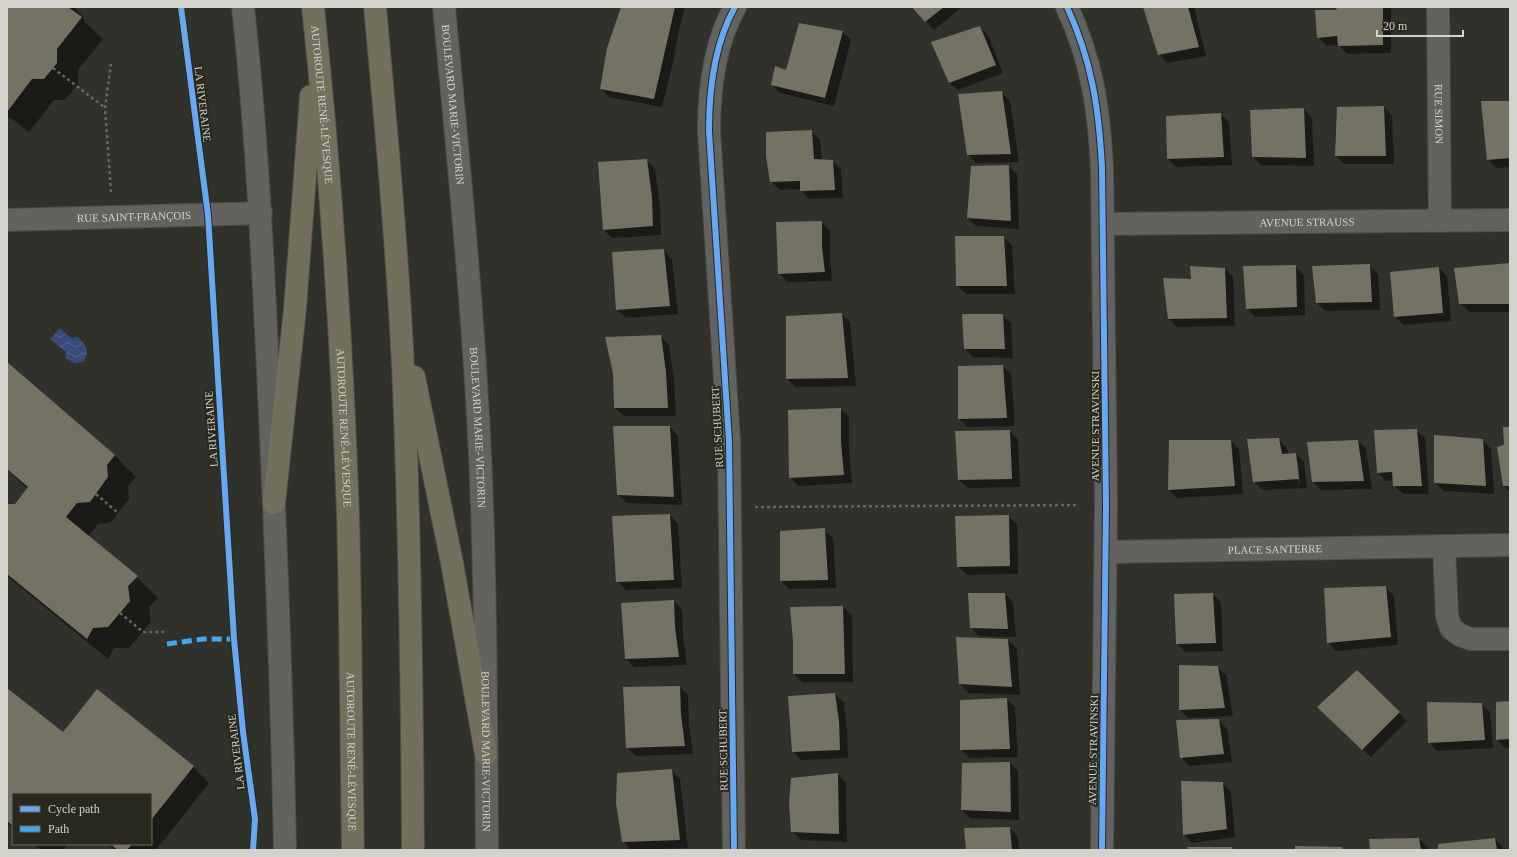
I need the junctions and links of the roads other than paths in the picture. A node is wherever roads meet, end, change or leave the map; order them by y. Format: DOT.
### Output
graph roads {
  1 [pos="243,7"];
  2 [pos="313,7"];
  3 [pos="375,7"];
  4 [pos="444,7"];
  5 [pos="735,7"];
  6 [pos="1067,7"];
  7 [pos="1438,7"];
  8 [pos="316,35"];
  9 [pos="261,213"];
  10 [pos="7,220"];
  11 [pos="1510,220"];
  12 [pos="1440,221"];
  13 [pos="1103,224"];
  14 [pos="399,305"];
  15 [pos="274,503"];
  16 [pos="1510,545"];
  17 [pos="1444,546"];
  18 [pos="1106,552"];
  19 [pos="1510,639"];
  20 [pos="486,754"];
  21 [pos="285,850"];
  22 [pos="352,850"];
  23 [pos="413,850"];
  24 [pos="487,850"];
  25 [pos="734,850"];
  26 [pos="1102,850"];
  1 -- 9 [label="street"];
  2 -- 8 [label="highway, AUTOROUTE RENÉ-LÉVESQUE"];
  3 -- 14 [label="highway"];
  4 -- 20 [label="street, BOULEVARD MARIE-VICTORIN"];
  5 -- 25 [label="street, RUE SCHUBERT"];
  6 -- 13 [label="street, AVENUE STRAVINSKI"];
  7 -- 12 [label="street, RUE SIMON"];
  8 -- 15 [label="highway"];
  8 -- 22 [label="highway, AUTOROUTE RENÉ-LÉVESQUE"];
  9 -- 10 [label="street, RUE SAINT-FRANÇOIS"];
  9 -- 15 [label="street"];
  11 -- 12 [label="street, AVENUE STRAUSS"];
  12 -- 13 [label="street, AVENUE STRAUSS"];
  13 -- 18 [label="street, AVENUE STRAVINSKI"];
  14 -- 20 [label="highway"];
  14 -- 23 [label="highway"];
  15 -- 21 [label="street"];
  16 -- 17 [label="street, PLACE SANTERRE"];
  17 -- 18 [label="street, PLACE SANTERRE"];
  17 -- 19 [label="street"];
  18 -- 26 [label="street, AVENUE STRAVINSKI"];
  20 -- 24 [label="street, BOULEVARD MARIE-VICTORIN"];
}
